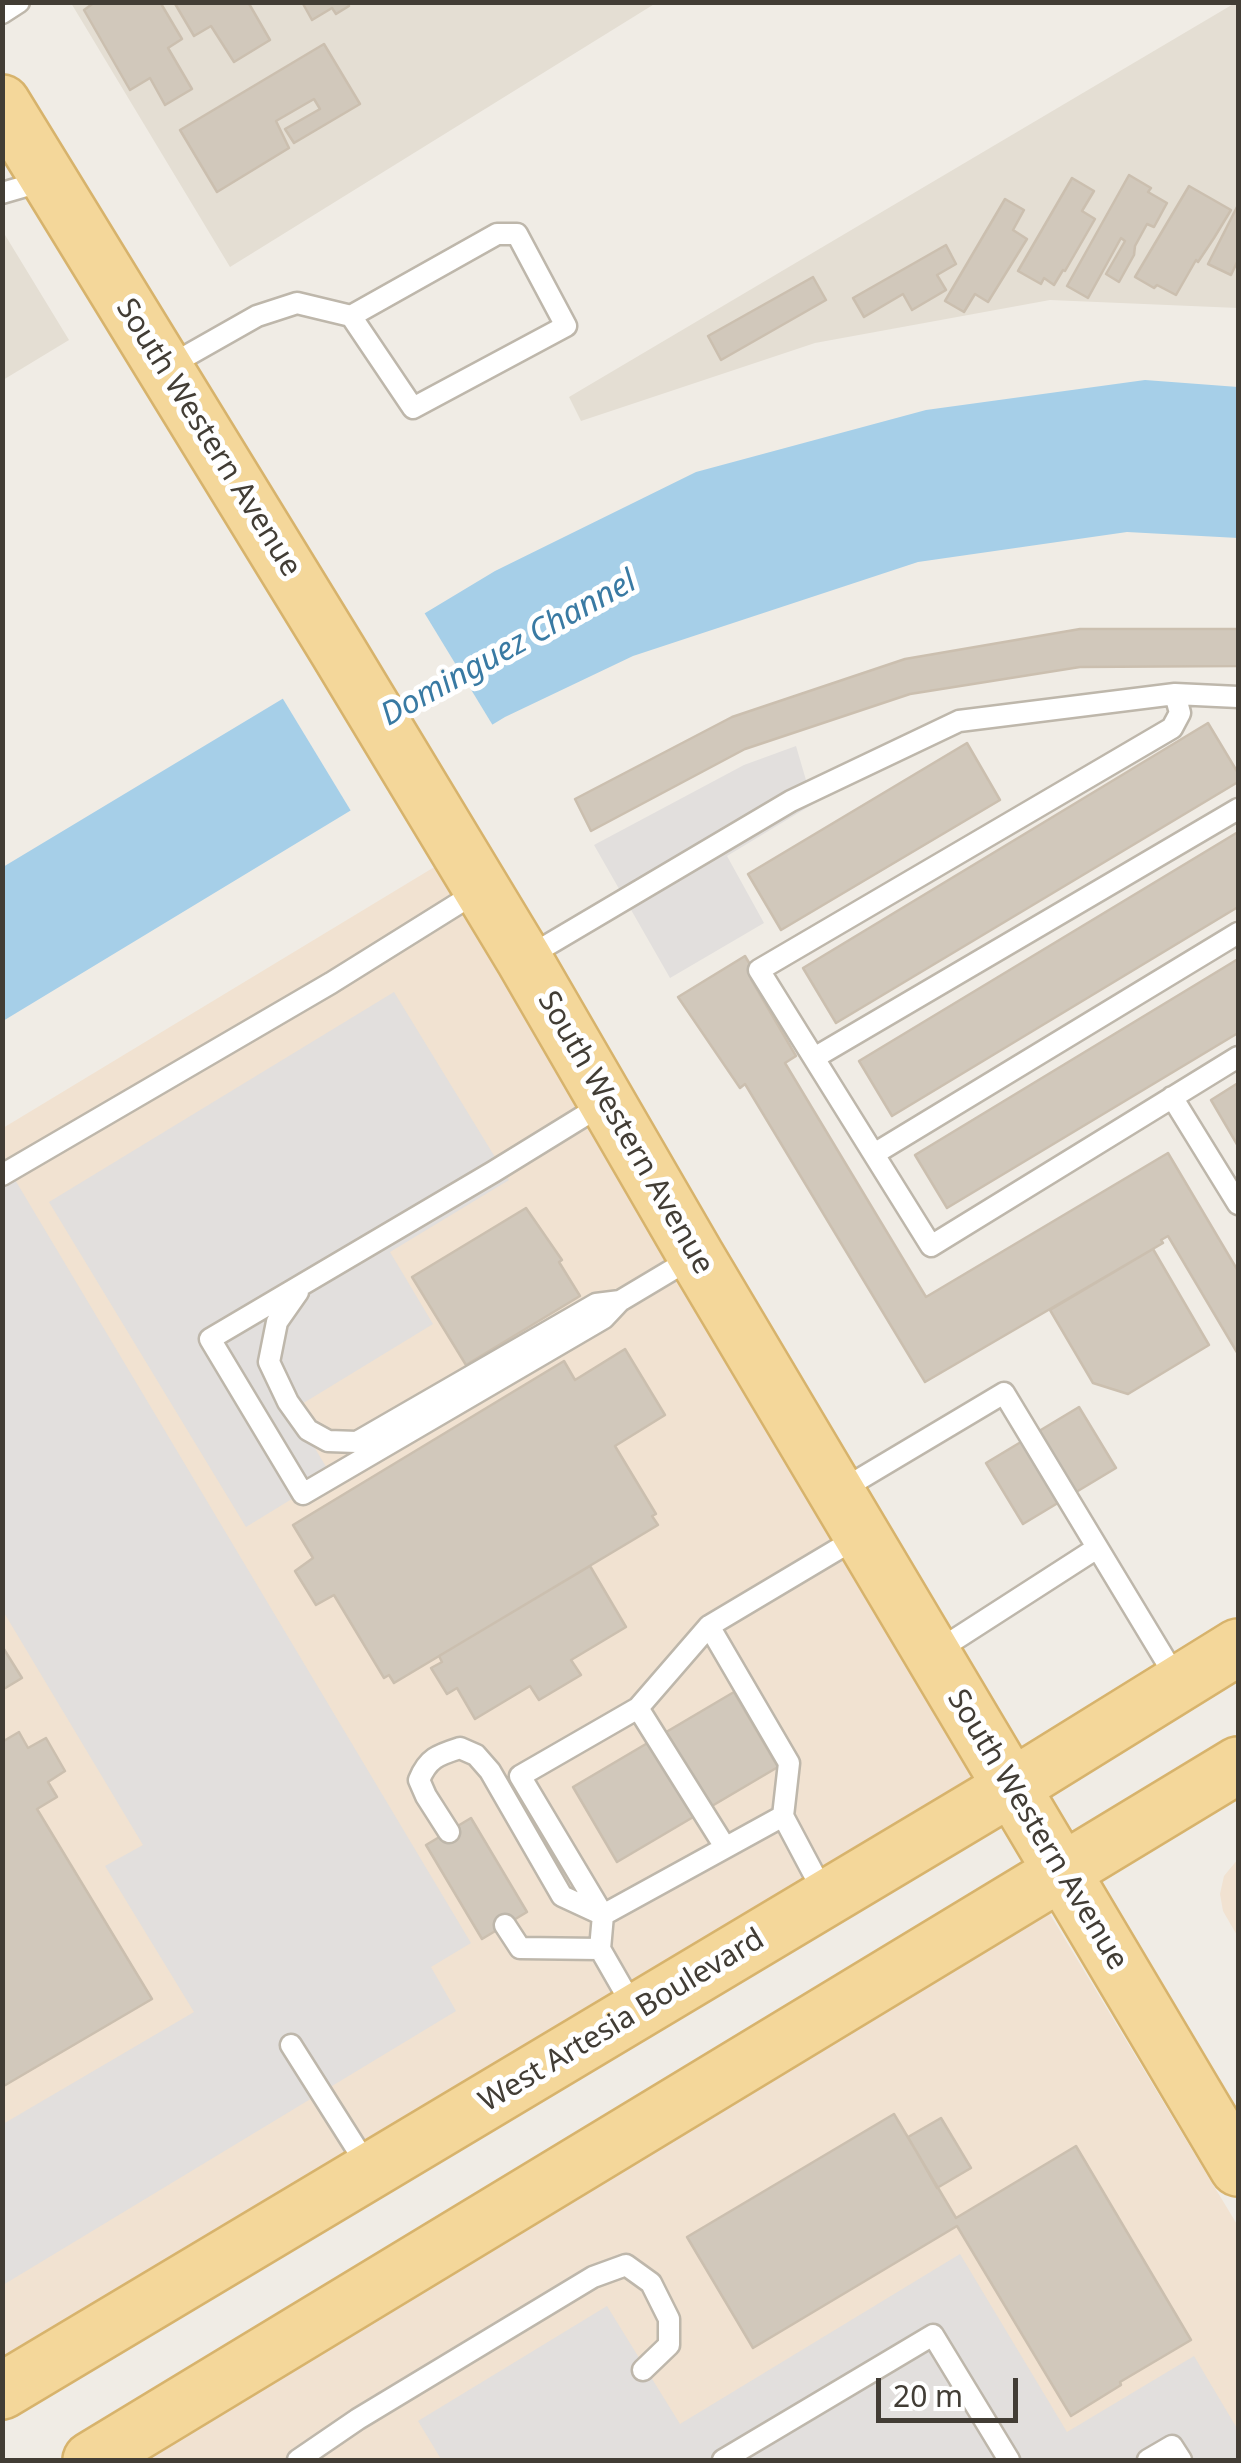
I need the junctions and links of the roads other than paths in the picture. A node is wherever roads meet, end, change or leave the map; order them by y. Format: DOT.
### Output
graph roads {
  1 [pos="19,2"];
  2 [pos="2,13"];
  3 [pos="2,103"];
  4 [pos="26,186"];
  5 [pos="351,316"];
  6 [pos="165,368"];
  7 [pos="1175,694"];
  8 [pos="1238,697"];
  9 [pos="1238,809"];
  10 [pos="482,889"];
  11 [pos="1238,933"];
  12 [pos="524,960"];
  13 [pos="1238,1056"];
  14 [pos="814,1058"];
  15 [pos="1172,1098"];
  16 [pos="607,1102"];
  17 [pos="874,1154"];
  18 [pos="2,1174"];
  19 [pos="1236,1192"];
  20 [pos="696,1256"];
  21 [pos="302,1285"];
  22 [pos="620,1301"];
  23 [pos="849,1514"];
  24 [pos="1097,1548"];
  25 [pos="708,1626"];
  26 [pos="1238,1647"];
  27 [pos="932,1654"];
  28 [pos="1179,1683"];
  29 [pos="638,1708"];
  30 [pos="1238,1765"];
  31 [pos="1012,1788"];
  32 [pos="784,1816"];
  33 [pos="449,1832"];
  34 [pos="724,1848"];
  35 [pos="1062,1872"];
  36 [pos="826,1899"];
  37 [pos="602,1915"];
  38 [pos="505,1925"];
  39 [pos="600,1948"];
  40 [pos="636,2012"];
  41 [pos="291,2045"];
  42 [pos="1238,2168"];
  43 [pos="370,2171"];
  44 [pos="644,2370"];
  45 [pos="2,2391"];
  46 [pos="91,2460"];
  47 [pos="298,2460"];
  48 [pos="723,2460"];
  49 [pos="1009,2460"];
  50 [pos="1148,2460"];
  51 [pos="1181,2460"];
  1 -- 2 [label="lane"];
  3 -- 4 [label="main road, South Western Avenue"];
  4 -- 6 [label="main road, South Western Avenue"];
  5 -- 5 [label="lane"];
  5 -- 6 [label="lane"];
  6 -- 10 [label="main road, South Western Avenue"];
  7 -- 8 [label="lane"];
  7 -- 12 [label="lane"];
  7 -- 14 [label="lane"];
  9 -- 14 [label="lane"];
  10 -- 12 [label="main road, South Western Avenue"];
  10 -- 18 [label="lane"];
  11 -- 17 [label="lane"];
  12 -- 16 [label="main road, South Western Avenue"];
  13 -- 15 [label="lane"];
  14 -- 17 [label="lane"];
  15 -- 17 [label="lane"];
  15 -- 19 [label="lane"];
  16 -- 20 [label="main road, South Western Avenue"];
  16 -- 21 [label="lane"];
  20 -- 22 [label="lane"];
  20 -- 23 [label="main road, South Western Avenue"];
  21 -- 22 [label="lane"];
  21 -- 22 [label="lane"];
  23 -- 24 [label="lane"];
  23 -- 25 [label="lane"];
  23 -- 27 [label="main road, South Western Avenue"];
  24 -- 27 [label="lane"];
  24 -- 28 [label="lane"];
  25 -- 29 [label="lane"];
  25 -- 32 [label="lane"];
  26 -- 28 [label="main road, West Artesia Boulevard"];
  27 -- 31 [label="main road, South Western Avenue"];
  28 -- 31 [label="main road, West Artesia Boulevard"];
  29 -- 34 [label="lane"];
  29 -- 37 [label="lane"];
  30 -- 35 [label="main road"];
  31 -- 35 [label="main road, South Western Avenue"];
  31 -- 36 [label="main road, West Artesia Boulevard"];
  32 -- 34 [label="lane"];
  32 -- 36 [label="lane"];
  33 -- 37 [label="lane"];
  34 -- 37 [label="lane"];
  35 -- 42 [label="main road, South Western Avenue"];
  35 -- 46 [label="main road"];
  36 -- 40 [label="main road, West Artesia Boulevard"];
  37 -- 39 [label="lane"];
  38 -- 39 [label="lane"];
  39 -- 40 [label="lane"];
  40 -- 43 [label="main road, West Artesia Boulevard"];
  41 -- 43 [label="lane"];
  43 -- 45 [label="main road, West Artesia Boulevard"];
  44 -- 47 [label="lane"];
  48 -- 49 [label="lane"];
  50 -- 51 [label="lane"];
}
